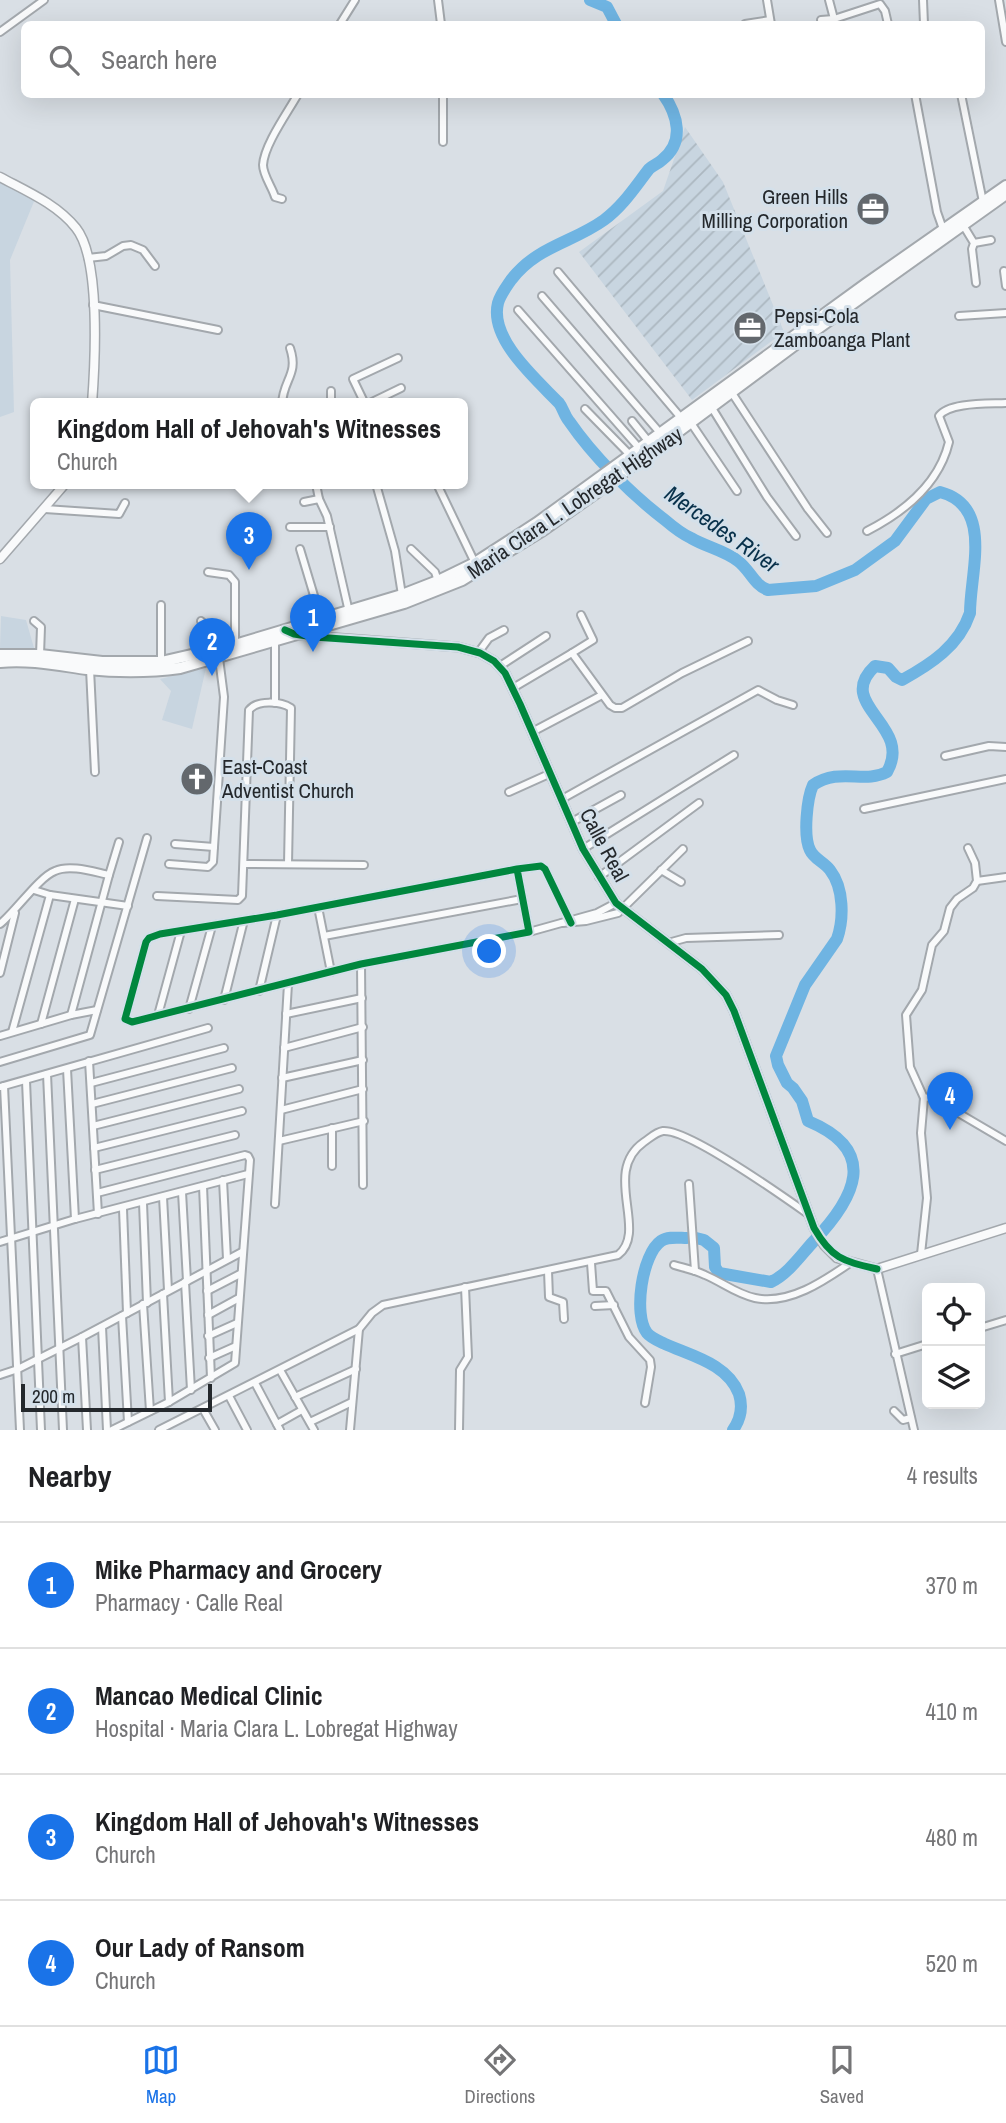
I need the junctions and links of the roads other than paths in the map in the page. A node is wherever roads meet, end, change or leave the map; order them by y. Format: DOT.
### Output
graph roads {
  1 [pos="44,0"];
  2 [pos="355,0"];
  3 [pos="438,0"];
  4 [pos="768,0"];
  5 [pos="828,0"];
  6 [pos="923,0"];
  7 [pos="999,0"];
  8 [pos="834,19"];
  9 [pos="821,20"];
  10 [pos="342,21"];
  11 [pos="441,21"];
  12 [pos="770,21"];
  13 [pos="888,21"];
  14 [pos="925,21"];
  15 [pos="0,32"];
  16 [pos="1006,43"];
  17 [pos="296,98"];
  18 [pos="443,98"];
  19 [pos="916,98"];
  20 [pos="962,98"];
  21 [pos="443,142"];
  22 [pos="0,177"];
  23 [pos="1006,186"];
  24 [pos="1006,194"];
  25 [pos="282,199"];
  26 [pos="983,202"];
  27 [pos="963,225"];
  28 [pos="945,234"];
  29 [pos="991,240"];
  30 [pos="974,243"];
  31 [pos="920,252"];
  32 [pos="88,258"];
  33 [pos="155,266"];
  34 [pos="1004,271"];
  35 [pos="558,272"];
  36 [pos="976,283"];
  37 [pos="1006,286"];
  38 [pos="542,296"];
  39 [pos="93,305"];
  40 [pos="518,310"];
  41 [pos="1006,313"];
  42 [pos="959,316"];
  43 [pos="218,330"];
  44 [pos="290,348"];
  45 [pos="398,358"];
  46 [pos="401,388"];
  47 [pos="331,391"];
  48 [pos="732,393"];
  49 [pos="92,398"];
  50 [pos="283,398"];
  51 [pos="331,398"];
  52 [pos="363,398"];
  53 [pos="379,398"];
  54 [pos="1006,404"];
  55 [pos="712,408"];
  56 [pos="585,409"];
  57 [pos="632,421"];
  58 [pos="687,421"];
  59 [pos="664,438"];
  60 [pos="636,455"];
  61 [pos="594,488"];
  62 [pos="61,489"];
  63 [pos="317,489"];
  64 [pos="377,489"];
  65 [pos="439,489"];
  66 [pos="737,491"];
  67 [pos="319,499"];
  68 [pos="304,502"];
  69 [pos="125,503"];
  70 [pos="45,509"];
  71 [pos="290,527"];
  72 [pos="330,527"];
  73 [pos="867,531"];
  74 [pos="827,533"];
  75 [pos="796,536"];
  76 [pos="300,549"];
  77 [pos="411,549"];
  78 [pos="0,559"];
  79 [pos="475,563"];
  80 [pos="208,572"];
  81 [pos="438,582"];
  82 [pos="402,595"];
  83 [pos="161,605"];
  84 [pos="349,612"];
  85 [pos="581,615"];
  86 [pos="321,619"];
  87 [pos="34,621"];
  88 [pos="201,621"];
  89 [pos="285,630"];
  90 [pos="504,631"];
  91 [pos="298,635"];
  92 [pos="546,636"];
  93 [pos="748,641"];
  94 [pos="275,642"];
  95 [pos="235,645"];
  96 [pos="478,653"];
  97 [pos="572,653"];
  98 [pos="218,654"];
  99 [pos="0,655"];
  100 [pos="40,655"];
  101 [pos="0,662"];
  102 [pos="161,662"];
  103 [pos="500,666"];
  104 [pos="90,669"];
  105 [pos="513,688"];
  106 [pos="602,695"];
  107 [pos="275,703"];
  108 [pos="793,705"];
  109 [pos="532,732"];
  110 [pos="1006,747"];
  111 [pos="734,755"];
  112 [pos="945,755"];
  113 [pos="95,772"];
  114 [pos="549,774"];
  115 [pos="1006,779"];
  116 [pos="509,792"];
  117 [pos="621,795"];
  118 [pos="562,800"];
  119 [pos="699,803"];
  120 [pos="864,809"];
  121 [pos="572,822"];
  122 [pos="147,838"];
  123 [pos="119,842"];
  124 [pos="175,844"];
  125 [pos="214,847"];
  126 [pos="968,848"];
  127 [pos="583,849"];
  128 [pos="683,849"];
  129 [pos="169,863"];
  130 [pos="245,864"];
  131 [pos="288,864"];
  132 [pos="364,865"];
  133 [pos="517,869"];
  134 [pos="661,870"];
  135 [pos="109,875"];
  136 [pos="599,877"];
  137 [pos="1006,877"];
  138 [pos="977,881"];
  139 [pos="681,882"];
  140 [pos="33,890"];
  141 [pos="50,895"];
  142 [pos="157,896"];
  143 [pos="75,899"];
  144 [pos="522,899"];
  145 [pos="100,902"];
  146 [pos="128,906"];
  147 [pos="619,906"];
  148 [pos="317,907"];
  149 [pos="15,911"];
  150 [pos="277,915"];
  151 [pos="244,920"];
  152 [pos="568,922"];
  153 [pos="0,924"];
  154 [pos="212,926"];
  155 [pos="181,931"];
  156 [pos="529,932"];
  157 [pos="779,935"];
  158 [pos="324,936"];
  159 [pos="668,943"];
  160 [pos="361,964"];
  161 [pos="331,972"];
  162 [pos="0,973"];
  163 [pos="288,984"];
  164 [pos="260,991"];
  165 [pos="362,998"];
  166 [pos="224,1000"];
  167 [pos="189,1009"];
  168 [pos="97,1010"];
  169 [pos="286,1014"];
  170 [pos="71,1015"];
  171 [pos="158,1015"];
  172 [pos="41,1024"];
  173 [pos="363,1027"];
  174 [pos="208,1028"];
  175 [pos="12,1032"];
  176 [pos="0,1036"];
  177 [pos="224,1048"];
  178 [pos="284,1048"];
  179 [pos="363,1060"];
  180 [pos="89,1061"];
  181 [pos="0,1062"];
  182 [pos="232,1068"];
  183 [pos="67,1069"];
  184 [pos="47,1074"];
  185 [pos="282,1078"];
  186 [pos="26,1081"];
  187 [pos="91,1083"];
  188 [pos="2,1087"];
  189 [pos="239,1089"];
  190 [pos="363,1089"];
  191 [pos="924,1098"];
  192 [pos="92,1104"];
  193 [pos="281,1110"];
  194 [pos="242,1111"];
  195 [pos="363,1121"];
  196 [pos="93,1126"];
  197 [pos="332,1128"];
  198 [pos="234,1135"];
  199 [pos="279,1141"];
  200 [pos="1006,1141"];
  201 [pos="94,1148"];
  202 [pos="332,1166"];
  203 [pos="95,1170"];
  204 [pos="248,1174"];
  205 [pos="223,1180"];
  206 [pos="688,1184"];
  207 [pos="363,1185"];
  208 [pos="204,1186"];
  209 [pos="182,1192"];
  210 [pos="97,1193"];
  211 [pos="163,1197"];
  212 [pos="142,1203"];
  213 [pos="275,1204"];
  214 [pos="123,1209"];
  215 [pos="98,1214"];
  216 [pos="809,1215"];
  217 [pos="75,1219"];
  218 [pos="53,1226"];
  219 [pos="1006,1228"];
  220 [pos="33,1232"];
  221 [pos="11,1238"];
  222 [pos="0,1242"];
  223 [pos="242,1252"];
  224 [pos="921,1254"];
  225 [pos="227,1259"];
  226 [pos="590,1263"];
  227 [pos="850,1263"];
  228 [pos="674,1265"];
  229 [pos="877,1269"];
  230 [pos="207,1270"];
  231 [pos="548,1271"];
  232 [pos="695,1271"];
  233 [pos="240,1274"];
  234 [pos="186,1281"];
  235 [pos="465,1287"];
  236 [pos="207,1291"];
  237 [pos="165,1292"];
  238 [pos="239,1298"];
  239 [pos="145,1303"];
  240 [pos="614,1305"];
  241 [pos="595,1307"];
  242 [pos="124,1315"];
  243 [pos="208,1315"];
  244 [pos="564,1319"];
  245 [pos="1006,1320"];
  246 [pos="237,1323"];
  247 [pos="985,1326"];
  248 [pos="102,1327"];
  249 [pos="359,1329"];
  250 [pos="208,1336"];
  251 [pos="82,1337"];
  252 [pos="236,1346"];
  253 [pos="922,1346"];
  254 [pos="60,1347"];
  255 [pos="895,1354"];
  256 [pos="38,1358"];
  257 [pos="209,1358"];
  258 [pos="18,1369"];
  259 [pos="356,1369"];
  260 [pos="280,1370"];
  261 [pos="0,1376"];
  262 [pos="211,1378"];
  263 [pos="255,1382"];
  264 [pos="191,1390"];
  265 [pos="229,1396"];
  266 [pos="295,1396"];
  267 [pos="169,1402"];
  268 [pos="352,1402"];
  269 [pos="645,1403"];
  270 [pos="203,1409"];
  271 [pos="302,1410"];
  272 [pos="150,1411"];
  273 [pos="894,1411"];
  274 [pos="911,1418"];
  275 [pos="128,1422"];
  276 [pos="310,1422"];
  277 [pos="278,1427"];
  278 [pos="20,1430"];
  279 [pos="41,1430"];
  280 [pos="63,1430"];
  281 [pos="86,1430"];
  282 [pos="110,1430"];
  283 [pos="159,1430"];
  284 [pos="215,1430"];
  285 [pos="247,1430"];
  286 [pos="314,1430"];
  287 [pos="350,1430"];
  288 [pos="459,1430"];
  289 [pos="914,1430"];
  1 -- 15 [label="street"];
  2 -- 10 [label="street"];
  3 -- 11 [label="street"];
  4 -- 12 [label="street"];
  5 -- 8 [label="street"];
  6 -- 14 [label="street"];
  7 -- 16 [label="street"];
  8 -- 9 [label="street"];
  8 -- 13 [label="street"];
  17 -- 25 [label="street"];
  18 -- 21 [label="street"];
  19 -- 28 [label="street"];
  20 -- 26 [label="street"];
  22 -- 32 [label="street"];
  23 -- 26 [label="highway, Maria Clara L. Lobregat Highway"];
  24 -- 27 [label="highway, Maria Clara L. Lobregat Highway"];
  26 -- 28 [label="highway, Maria Clara L. Lobregat Highway"];
  27 -- 28 [label="highway, Maria Clara L. Lobregat Highway"];
  27 -- 30 [label="street"];
  28 -- 31 [label="highway, Maria Clara L. Lobregat Highway"];
  29 -- 30 [label="street"];
  30 -- 36 [label="street"];
  31 -- 48 [label="highway, Maria Clara L. Lobregat Highway"];
  31 -- 58 [label="highway, Maria Clara L. Lobregat Highway"];
  32 -- 33 [label="street"];
  32 -- 39 [label="street"];
  34 -- 37 [label="street"];
  35 -- 58 [label="street"];
  38 -- 59 [label="street"];
  39 -- 43 [label="street"];
  39 -- 49 [label="street"];
  40 -- 60 [label="street"];
  41 -- 42 [label="street"];
  44 -- 50 [label="street"];
  45 -- 52 [label="street"];
  46 -- 53 [label="street"];
  47 -- 51 [label="street"];
  48 -- 55 [label="highway, Maria Clara L. Lobregat Highway"];
  48 -- 74 [label="street"];
  54 -- 73 [label="street"];
  55 -- 58 [label="highway, Maria Clara L. Lobregat Highway"];
  55 -- 75 [label="street"];
  56 -- 60 [label="street"];
  57 -- 60 [label="street"];
  58 -- 59 [label="highway, Maria Clara L. Lobregat Highway"];
  58 -- 66 [label="street"];
  59 -- 60 [label="highway, Maria Clara L. Lobregat Highway"];
  59 -- 60 [label="highway, Maria Clara L. Lobregat Highway"];
  60 -- 61 [label="highway, Maria Clara L. Lobregat Highway"];
  61 -- 79 [label="highway, Maria Clara L. Lobregat Highway"];
  61 -- 91 [label="highway, Maria Clara L. Lobregat Highway"];
  62 -- 70 [label="street"];
  63 -- 67 [label="street"];
  64 -- 82 [label="street"];
  65 -- 79 [label="street"];
  67 -- 68 [label="street"];
  67 -- 72 [label="street"];
  69 -- 70 [label="street"];
  70 -- 78 [label="street"];
  71 -- 72 [label="street"];
  72 -- 84 [label="street"];
  76 -- 86 [label="street"];
  77 -- 81 [label="street"];
  79 -- 81 [label="highway, Maria Clara L. Lobregat Highway"];
  80 -- 95 [label="street"];
  81 -- 82 [label="highway, Maria Clara L. Lobregat Highway"];
  82 -- 84 [label="highway, Maria Clara L. Lobregat Highway"];
  83 -- 102 [label="street"];
  84 -- 86 [label="highway, Maria Clara L. Lobregat Highway"];
  85 -- 97 [label="street"];
  86 -- 89 [label="highway, Maria Clara L. Lobregat Highway"];
  87 -- 100 [label="street"];
  88 -- 98 [label="street"];
  89 -- 91 [label="street, Calle Real"];
  89 -- 95 [label="highway, Maria Clara L. Lobregat Highway"];
  90 -- 96 [label="street"];
  91 -- 94 [label="highway, Maria Clara L. Lobregat Highway"];
  91 -- 96 [label="street, Calle Real"];
  92 -- 103 [label="street"];
  93 -- 106 [label="street"];
  94 -- 98 [label="highway, Maria Clara L. Lobregat Highway"];
  94 -- 107 [label="street"];
  95 -- 98 [label="highway, Maria Clara L. Lobregat Highway"];
  96 -- 103 [label="street, Calle Real"];
  97 -- 105 [label="street"];
  97 -- 106 [label="street"];
  98 -- 102 [label="highway, Maria Clara L. Lobregat Highway"];
  98 -- 104 [label="highway, Maria Clara L. Lobregat Highway"];
  98 -- 125 [label="street"];
  99 -- 100 [label="highway, Maria Clara L. Lobregat Highway"];
  100 -- 102 [label="highway, Maria Clara L. Lobregat Highway"];
  101 -- 104 [label="highway, Maria Clara L. Lobregat Highway"];
  103 -- 105 [label="street, Calle Real"];
  104 -- 113 [label="street"];
  105 -- 109 [label="street, Calle Real"];
  106 -- 109 [label="street"];
  107 -- 130 [label="street"];
  107 -- 131 [label="street"];
  108 -- 118 [label="street"];
  109 -- 114 [label="street, Calle Real"];
  110 -- 112 [label="street"];
  111 -- 127 [label="street"];
  114 -- 116 [label="street"];
  114 -- 118 [label="street, Calle Real"];
  115 -- 120 [label="street"];
  117 -- 121 [label="street"];
  118 -- 121 [label="street, Calle Real"];
  119 -- 136 [label="street"];
  121 -- 127 [label="street, Calle Real"];
  122 -- 146 [label="street"];
  123 -- 135 [label="street"];
  124 -- 125 [label="street"];
  125 -- 129 [label="street"];
  126 -- 138 [label="street"];
  127 -- 136 [label="street, Calle Real"];
  128 -- 134 [label="street"];
  130 -- 131 [label="street"];
  130 -- 142 [label="street"];
  131 -- 132 [label="street"];
  133 -- 144 [label="street"];
  133 -- 148 [label="street"];
  133 -- 152 [label="street"];
  134 -- 139 [label="street"];
  134 -- 147 [label="street"];
  135 -- 140 [label="street"];
  135 -- 145 [label="street"];
  136 -- 147 [label="street, Calle Real"];
  137 -- 138 [label="street"];
  138 -- 191 [label="street"];
  140 -- 141 [label="street"];
  140 -- 149 [label="street"];
  141 -- 143 [label="street"];
  141 -- 175 [label="street"];
  143 -- 145 [label="street"];
  143 -- 172 [label="street"];
  144 -- 156 [label="street"];
  144 -- 158 [label="street"];
  145 -- 146 [label="street"];
  145 -- 170 [label="street"];
  146 -- 168 [label="street"];
  147 -- 152 [label="street"];
  147 -- 159 [label="street, Calle Real"];
  148 -- 150 [label="street"];
  148 -- 158 [label="street"];
  149 -- 153 [label="street"];
  149 -- 162 [label="street"];
  150 -- 151 [label="street"];
  150 -- 164 [label="street"];
  151 -- 154 [label="street"];
  151 -- 166 [label="street"];
  152 -- 156 [label="street"];
  154 -- 155 [label="street"];
  154 -- 167 [label="street"];
  155 -- 171 [label="street"];
  155 -- 171 [label="street"];
  156 -- 160 [label="street"];
  157 -- 159 [label="street"];
  158 -- 161 [label="street"];
  159 -- 216 [label="street, Calle Real"];
  160 -- 161 [label="street"];
  160 -- 165 [label="street"];
  161 -- 163 [label="street"];
  163 -- 164 [label="street"];
  163 -- 169 [label="street"];
  164 -- 166 [label="street"];
  165 -- 169 [label="street"];
  165 -- 173 [label="street"];
  166 -- 167 [label="street"];
  167 -- 171 [label="street"];
  168 -- 170 [label="street"];
  168 -- 181 [label="street"];
  169 -- 178 [label="street"];
  170 -- 172 [label="street"];
  172 -- 175 [label="street"];
  173 -- 178 [label="street"];
  173 -- 179 [label="street"];
  174 -- 180 [label="street"];
  175 -- 176 [label="street"];
  177 -- 187 [label="street"];
  178 -- 185 [label="street"];
  179 -- 185 [label="street"];
  179 -- 190 [label="street"];
  180 -- 183 [label="street"];
  180 -- 187 [label="street"];
  182 -- 192 [label="street"];
  183 -- 184 [label="street"];
  183 -- 217 [label="street"];
  184 -- 186 [label="street"];
  184 -- 218 [label="street"];
  185 -- 193 [label="street"];
  186 -- 188 [label="street"];
  186 -- 220 [label="street"];
  187 -- 192 [label="street"];
  188 -- 221 [label="street"];
  189 -- 196 [label="street"];
  190 -- 193 [label="street"];
  190 -- 195 [label="street"];
  191 -- 200 [label="street"];
  191 -- 224 [label="street"];
  192 -- 196 [label="street"];
  193 -- 199 [label="street"];
  194 -- 201 [label="street"];
  195 -- 197 [label="street"];
  195 -- 207 [label="street"];
  196 -- 201 [label="street"];
  197 -- 199 [label="street"];
  197 -- 202 [label="street"];
  198 -- 203 [label="street"];
  199 -- 213 [label="street"];
  201 -- 203 [label="street"];
  203 -- 210 [label="street"];
  204 -- 205 [label="street"];
  204 -- 210 [label="street"];
  204 -- 223 [label="street"];
  205 -- 208 [label="street"];
  205 -- 225 [label="street"];
  206 -- 232 [label="street"];
  208 -- 209 [label="street"];
  208 -- 230 [label="street"];
  209 -- 211 [label="street"];
  209 -- 234 [label="street"];
  210 -- 215 [label="street"];
  211 -- 212 [label="street"];
  211 -- 237 [label="street"];
  212 -- 214 [label="street"];
  212 -- 239 [label="street"];
  214 -- 215 [label="street"];
  214 -- 242 [label="street"];
  215 -- 217 [label="street"];
  216 -- 226 [label="street"];
  216 -- 227 [label="street, Calle Real"];
  217 -- 218 [label="street"];
  218 -- 220 [label="street"];
  218 -- 254 [label="street"];
  219 -- 224 [label="street"];
  220 -- 221 [label="street"];
  220 -- 256 [label="street"];
  221 -- 222 [label="street"];
  221 -- 258 [label="street"];
  223 -- 225 [label="street"];
  223 -- 233 [label="street"];
  224 -- 229 [label="street"];
  225 -- 230 [label="street"];
  226 -- 231 [label="street"];
  226 -- 240 [label="street"];
  227 -- 229 [label="street"];
  227 -- 232 [label="street"];
  228 -- 232 [label="street"];
  229 -- 255 [label="street"];
  230 -- 234 [label="street"];
  230 -- 236 [label="street"];
  231 -- 235 [label="street"];
  231 -- 244 [label="street"];
  233 -- 236 [label="street"];
  233 -- 238 [label="street"];
  234 -- 237 [label="street"];
  234 -- 264 [label="street"];
  235 -- 249 [label="street"];
  235 -- 288 [label="street"];
  236 -- 243 [label="street"];
  237 -- 239 [label="street"];
  237 -- 267 [label="street"];
  238 -- 243 [label="street"];
  238 -- 246 [label="street"];
  239 -- 242 [label="street"];
  239 -- 272 [label="street"];
  240 -- 241 [label="street"];
  240 -- 269 [label="street"];
  242 -- 248 [label="street"];
  242 -- 275 [label="street"];
  243 -- 250 [label="street"];
  245 -- 247 [label="street"];
  246 -- 250 [label="street"];
  246 -- 252 [label="street"];
  248 -- 251 [label="street"];
  248 -- 282 [label="street"];
  249 -- 259 [label="street"];
  249 -- 260 [label="street"];
  250 -- 257 [label="street"];
  251 -- 254 [label="street"];
  251 -- 281 [label="street"];
  252 -- 257 [label="street"];
  252 -- 262 [label="street"];
  253 -- 255 [label="street"];
  254 -- 256 [label="street"];
  254 -- 280 [label="street"];
  255 -- 274 [label="street"];
  256 -- 258 [label="street"];
  256 -- 279 [label="street"];
  257 -- 262 [label="street"];
  258 -- 261 [label="street"];
  258 -- 278 [label="street"];
  259 -- 266 [label="street"];
  259 -- 268 [label="street"];
  260 -- 263 [label="street"];
  260 -- 266 [label="street"];
  262 -- 264 [label="street"];
  263 -- 265 [label="street"];
  263 -- 277 [label="street"];
  264 -- 267 [label="street"];
  265 -- 270 [label="street"];
  265 -- 285 [label="street"];
  266 -- 271 [label="street"];
  267 -- 272 [label="street"];
  268 -- 276 [label="street"];
  268 -- 287 [label="street"];
  270 -- 283 [label="street"];
  270 -- 284 [label="street"];
  271 -- 276 [label="street"];
  271 -- 277 [label="street"];
  272 -- 275 [label="street"];
  273 -- 274 [label="street"];
  274 -- 289 [label="street"];
  275 -- 282 [label="street"];
  276 -- 286 [label="street"];
}
